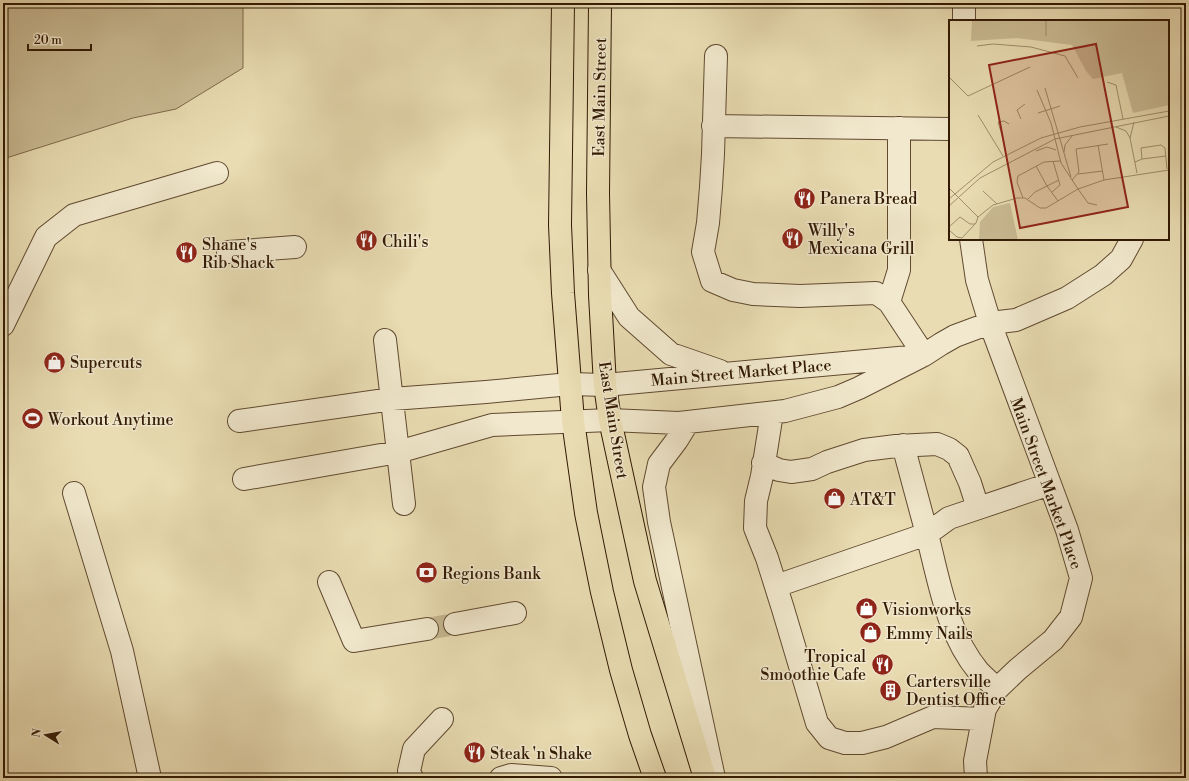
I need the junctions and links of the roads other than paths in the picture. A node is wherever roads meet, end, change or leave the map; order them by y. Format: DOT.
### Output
graph roads {
  1 [pos="562,3"];
  2 [pos="600,3"];
  3 [pos="964,3"];
  4 [pos="964,20"];
  5 [pos="716,56"];
  6 [pos="713,126"];
  7 [pos="899,128"];
  8 [pos="949,129"];
  9 [pos="217,173"];
  10 [pos="971,240"];
  11 [pos="1131,240"];
  12 [pos="295,247"];
  13 [pos="228,252"];
  14 [pos="600,270"];
  15 [pos="889,302"];
  16 [pos="990,323"];
  17 [pos="3,325"];
  18 [pos="384,340"];
  19 [pos="924,356"];
  20 [pos="729,374"];
  21 [pos="570,384"];
  22 [pos="605,385"];
  23 [pos="392,399"];
  24 [pos="772,413"];
  25 [pos="610,420"];
  26 [pos="239,421"];
  27 [pos="573,421"];
  28 [pos="688,422"];
  29 [pos="903,445"];
  30 [pos="398,452"];
  31 [pos="763,463"];
  32 [pos="244,478"];
  33 [pos="1050,484"];
  34 [pos="74,493"];
  35 [pos="404,504"];
  36 [pos="978,508"];
  37 [pos="927,534"];
  38 [pos="329,582"];
  39 [pos="776,586"];
  40 [pos="515,613"];
  41 [pos="455,624"];
  42 [pos="427,629"];
  43 [pos="997,689"];
  44 [pos="442,719"];
  45 [pos="983,719"];
  46 [pos="150,778"];
  47 [pos="412,778"];
  48 [pos="501,778"];
  49 [pos="550,778"];
  50 [pos="655,778"];
  51 [pos="705,778"];
  52 [pos="714,778"];
  53 [pos="976,778"];
  1 -- 21 [label="main road"];
  2 -- 14 [label="main road, East Main Street"];
  3 -- 4 [label="street"];
  5 -- 6 [label="street"];
  6 -- 7 [label="street"];
  6 -- 15 [label="street"];
  7 -- 8 [label="street"];
  7 -- 15 [label="street"];
  9 -- 17 [label="street"];
  10 -- 16 [label="street, Main Street Market Place"];
  11 -- 16 [label="street, Main Street Market Place"];
  12 -- 13 [label="street"];
  14 -- 20 [label="street"];
  14 -- 22 [label="main road, East Main Street"];
  15 -- 19 [label="street"];
  16 -- 19 [label="street, Main Street Market Place"];
  16 -- 33 [label="street, Main Street Market Place"];
  18 -- 23 [label="street"];
  19 -- 20 [label="street, Main Street Market Place"];
  19 -- 24 [label="street, Main Street Market Place"];
  20 -- 22 [label="street, Main Street Market Place"];
  21 -- 22 [label="street, Main Street Market Place"];
  21 -- 23 [label="street, Main Street Market Place"];
  21 -- 27 [label="main road"];
  22 -- 25 [label="main road, East Main Street"];
  23 -- 26 [label="street, Main Street Market Place"];
  23 -- 30 [label="street"];
  24 -- 28 [label="street, Main Street Market Place"];
  24 -- 31 [label="street"];
  25 -- 27 [label="street, Main Street Market Place"];
  25 -- 28 [label="street, Main Street Market Place"];
  25 -- 51 [label="main road, East Main Street"];
  27 -- 30 [label="street, Main Street Market Place"];
  27 -- 50 [label="main road"];
  28 -- 52 [label="street"];
  29 -- 31 [label="street"];
  29 -- 36 [label="street"];
  29 -- 37 [label="street"];
  30 -- 32 [label="street, Main Street Market Place"];
  30 -- 35 [label="street"];
  31 -- 39 [label="street"];
  33 -- 36 [label="street"];
  33 -- 43 [label="street, Main Street Market Place"];
  34 -- 46 [label="street"];
  36 -- 37 [label="street"];
  37 -- 39 [label="street"];
  37 -- 43 [label="street"];
  38 -- 42 [label="street"];
  39 -- 45 [label="street"];
  40 -- 41 [label="street"];
  43 -- 45 [label="street, Main Street Market Place"];
  44 -- 47 [label="street"];
  45 -- 53 [label="street, Main Street Market Place"];
  48 -- 49 [label="street"];
}
